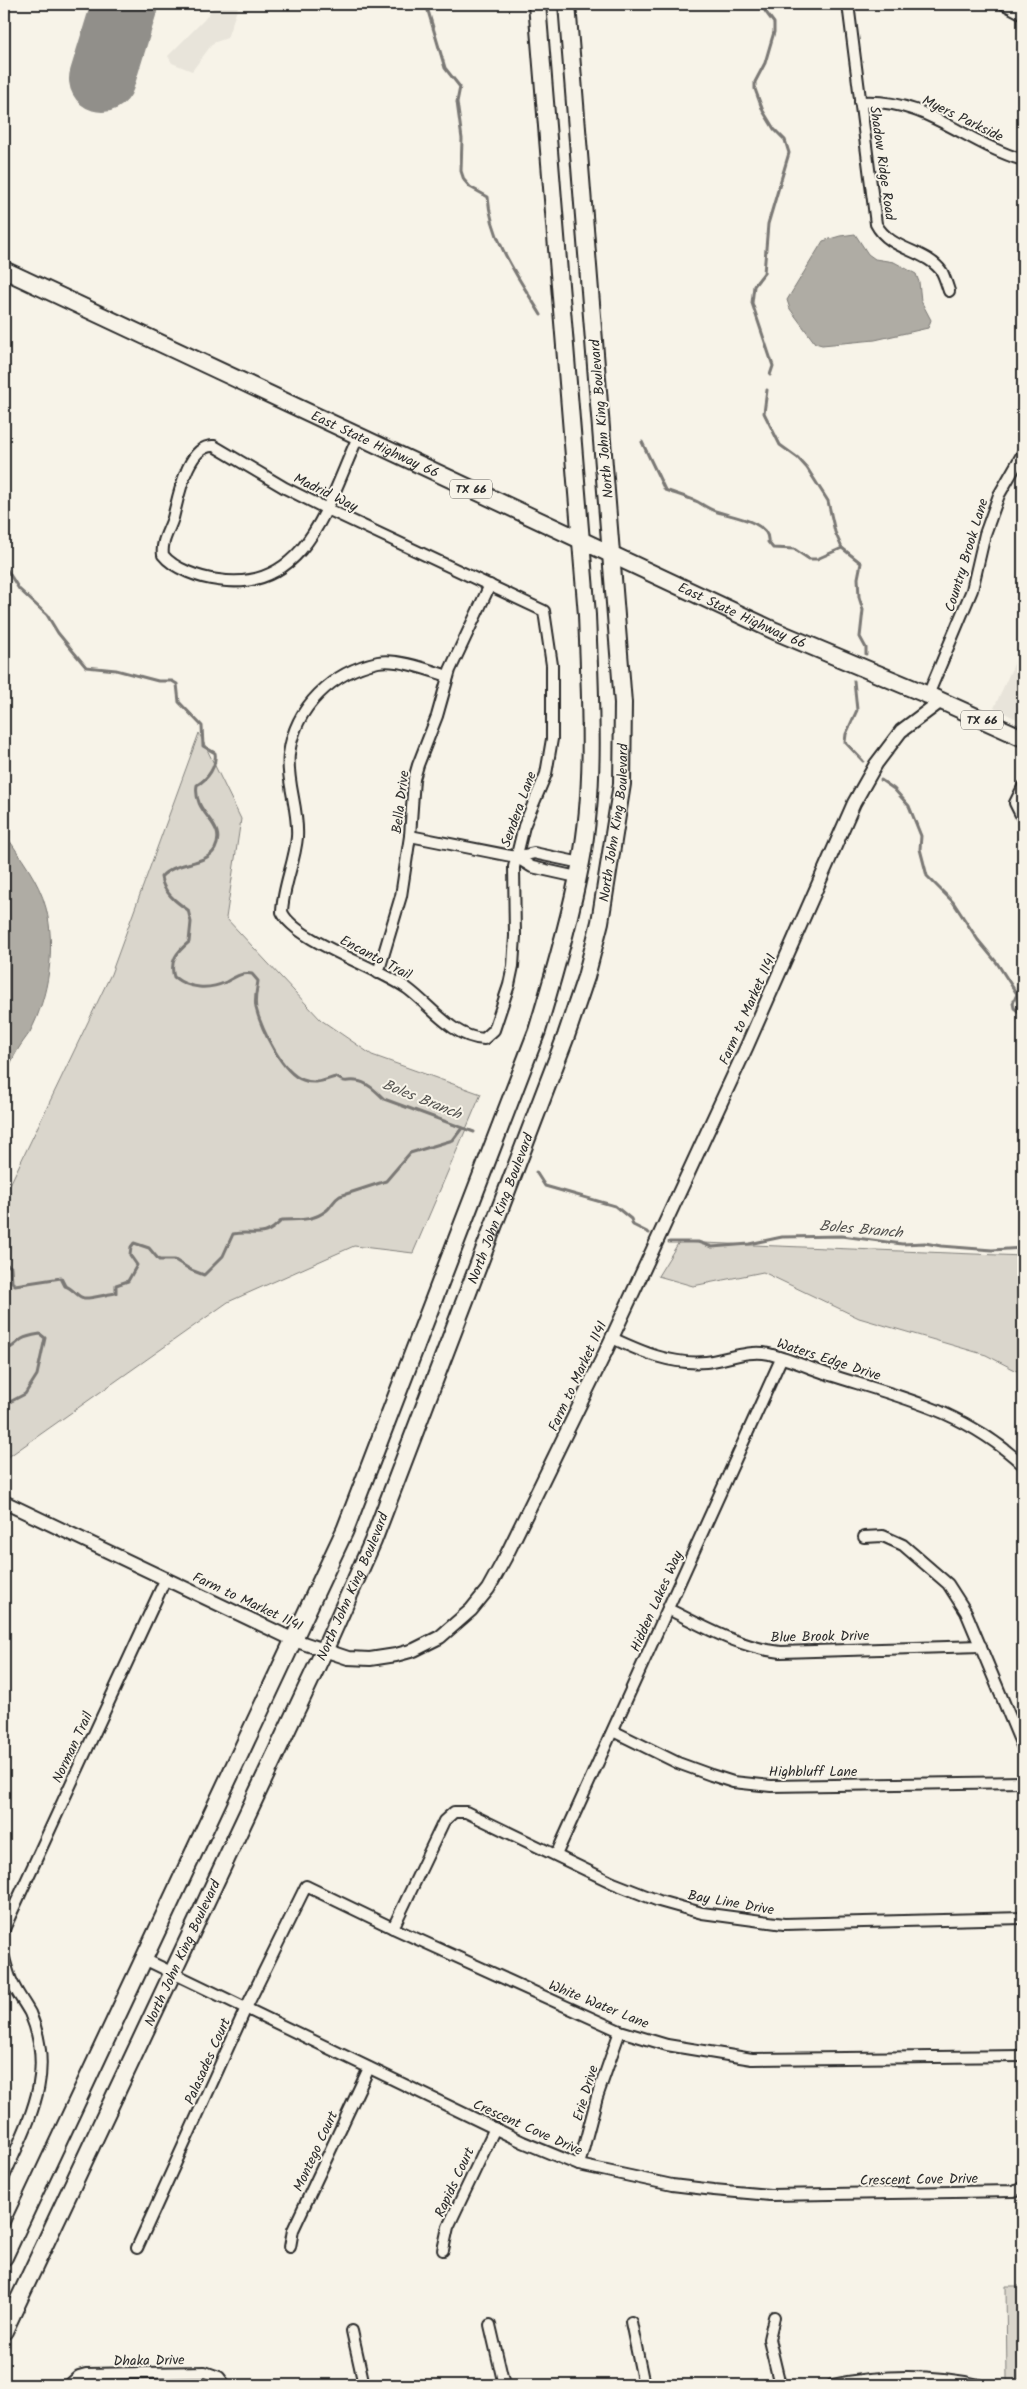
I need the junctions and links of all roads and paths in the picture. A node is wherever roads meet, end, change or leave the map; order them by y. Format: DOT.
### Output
graph roads {
  1 [pos="537,4"];
  2 [pos="568,4"];
  3 [pos="848,4"];
  4 [pos="1004,4"];
  5 [pos="1023,14"];
  6 [pos="860,102"];
  7 [pos="1023,160"];
  8 [pos="4,270"];
  9 [pos="949,291"];
  10 [pos="358,437"];
  11 [pos="1023,453"];
  12 [pos="325,508"];
  13 [pos="580,540"];
  14 [pos="612,555"];
  15 [pos="490,585"];
  16 [pos="544,611"];
  17 [pos="448,676"];
  18 [pos="934,698"];
  19 [pos="1023,738"];
  20 [pos="1023,787"];
  21 [pos="1023,819"];
  22 [pos="410,836"];
  23 [pos="516,857"];
  24 [pos="579,870"];
  25 [pos="607,874"];
  26 [pos="378,973"];
  27 [pos="484,1039"];
  28 [pos="463,1227"];
  29 [pos="489,1238"];
  30 [pos="612,1338"];
  31 [pos="782,1359"];
  32 [pos="1023,1465"];
  33 [pos="4,1502"];
  34 [pos="864,1538"];
  35 [pos="166,1578"];
  36 [pos="668,1609"];
  37 [pos="294,1640"];
  38 [pos="981,1646"];
  39 [pos="324,1651"];
  40 [pos="613,1731"];
  41 [pos="1023,1748"];
  42 [pos="1023,1782"];
  43 [pos="556,1855"];
  44 [pos="306,1886"];
  45 [pos="1023,1918"];
  46 [pos="393,1928"];
  47 [pos="4,1929"];
  48 [pos="4,1958"];
  49 [pos="144,1959"];
  50 [pos="172,1972"];
  51 [pos="246,2008"];
  52 [pos="620,2031"];
  53 [pos="1023,2056"];
  54 [pos="370,2068"];
  55 [pos="495,2128"];
  56 [pos="579,2165"];
  57 [pos="4,2177"];
  58 [pos="1023,2187"];
  59 [pos="290,2247"];
  60 [pos="137,2248"];
  61 [pos="443,2250"];
  62 [pos="4,2258"];
  63 [pos="774,2317"];
  64 [pos="631,2322"];
  65 [pos="490,2325"];
  66 [pos="352,2330"];
  67 [pos="4,2331"];
  68 [pos="222,2381"];
  69 [pos="69,2385"];
  70 [pos="364,2385"];
  71 [pos="504,2385"];
  72 [pos="644,2385"];
  73 [pos="780,2385"];
  74 [pos="832,2385"];
  75 [pos="979,2385"];
  1 -- 13 [label="main road, North John King Boulevard"];
  2 -- 14 [label="main road, North John King Boulevard"];
  3 -- 6 [label="street, Shadow Ridge Road"];
  4 -- 5 [label="street"];
  6 -- 7 [label="street, Myers Parkside"];
  6 -- 9 [label="street, Shadow Ridge Road"];
  8 -- 10 [label="main road, East State Highway 66 / TX 66"];
  10 -- 12 [label="street"];
  10 -- 13 [label="main road, East State Highway 66 / TX 66"];
  11 -- 18 [label="street, Country Brook Lane"];
  12 -- 12 [label="street, Madrid Way"];
  12 -- 15 [label="street, Madrid Way"];
  13 -- 14 [label="main road, East State Highway 66 / TX 66"];
  13 -- 24 [label="main road, North John King Boulevard"];
  14 -- 18 [label="main road, East State Highway 66 / TX 66"];
  14 -- 25 [label="main road, North John King Boulevard"];
  15 -- 16 [label="street, Madrid Way"];
  15 -- 17 [label="street, Bella Drive"];
  16 -- 23 [label="street, Sendera Lane"];
  17 -- 22 [label="street, Bella Drive"];
  17 -- 26 [label="street, Encanto Trail"];
  18 -- 19 [label="main road, TX 66"];
  18 -- 30 [label="street, Farm to Market 1141"];
  20 -- 21 [label="street"];
  22 -- 23 [label="street"];
  22 -- 26 [label="street, Bella Drive"];
  23 -- 24 [label="street"];
  23 -- 27 [label="street, Sendera Lane"];
  24 -- 25 [label="main road"];
  24 -- 28 [label="main road, North John King Boulevard"];
  25 -- 29 [label="main road, North John King Boulevard"];
  26 -- 27 [label="street, Encanto Trail"];
  28 -- 29 [label="main road"];
  28 -- 37 [label="main road, North John King Boulevard"];
  29 -- 39 [label="main road, North John King Boulevard"];
  30 -- 31 [label="street, Waters Edge Drive"];
  30 -- 39 [label="street, Farm to Market 1141"];
  31 -- 32 [label="street, Waters Edge Drive"];
  31 -- 36 [label="street, Hidden Lakes Way"];
  33 -- 35 [label="street, Farm to Market 1141"];
  34 -- 38 [label="street"];
  35 -- 37 [label="street, Farm to Market 1141"];
  35 -- 47 [label="street, Norman Trail"];
  36 -- 38 [label="street, Blue Brook Drive"];
  36 -- 40 [label="street, Hidden Lakes Way"];
  37 -- 39 [label="street, Farm to Market 1141"];
  37 -- 49 [label="main road, North John King Boulevard"];
  38 -- 41 [label="street"];
  39 -- 50 [label="main road, North John King Boulevard"];
  40 -- 42 [label="street, Highbluff Lane"];
  40 -- 43 [label="street, Hidden Lakes Way"];
  43 -- 45 [label="street, Bay Line Drive"];
  43 -- 46 [label="street, Bay Line Drive"];
  44 -- 46 [label="street, White Water Lane"];
  44 -- 51 [label="street, Palasades Court"];
  46 -- 52 [label="street, White Water Lane"];
  48 -- 57 [label="street"];
  49 -- 50 [label="street, Crescent Cove Drive"];
  49 -- 62 [label="main road, North John King Boulevard"];
  50 -- 51 [label="street, Crescent Cove Drive"];
  50 -- 67 [label="main road, North John King Boulevard"];
  51 -- 54 [label="street, Crescent Cove Drive"];
  51 -- 60 [label="street, Palasades Court"];
  52 -- 53 [label="street, White Water Lane"];
  52 -- 56 [label="street, Erie Drive"];
  54 -- 55 [label="street, Crescent Cove Drive"];
  54 -- 59 [label="street, Montego Court"];
  55 -- 56 [label="street, Crescent Cove Drive"];
  55 -- 61 [label="street, Rapids Court"];
  56 -- 58 [label="street, Crescent Cove Drive"];
  63 -- 73 [label="street"];
  64 -- 72 [label="street"];
  65 -- 71 [label="street"];
  66 -- 70 [label="street"];
  68 -- 69 [label="street, Dhaka Drive"];
  74 -- 75 [label="street"];
}
